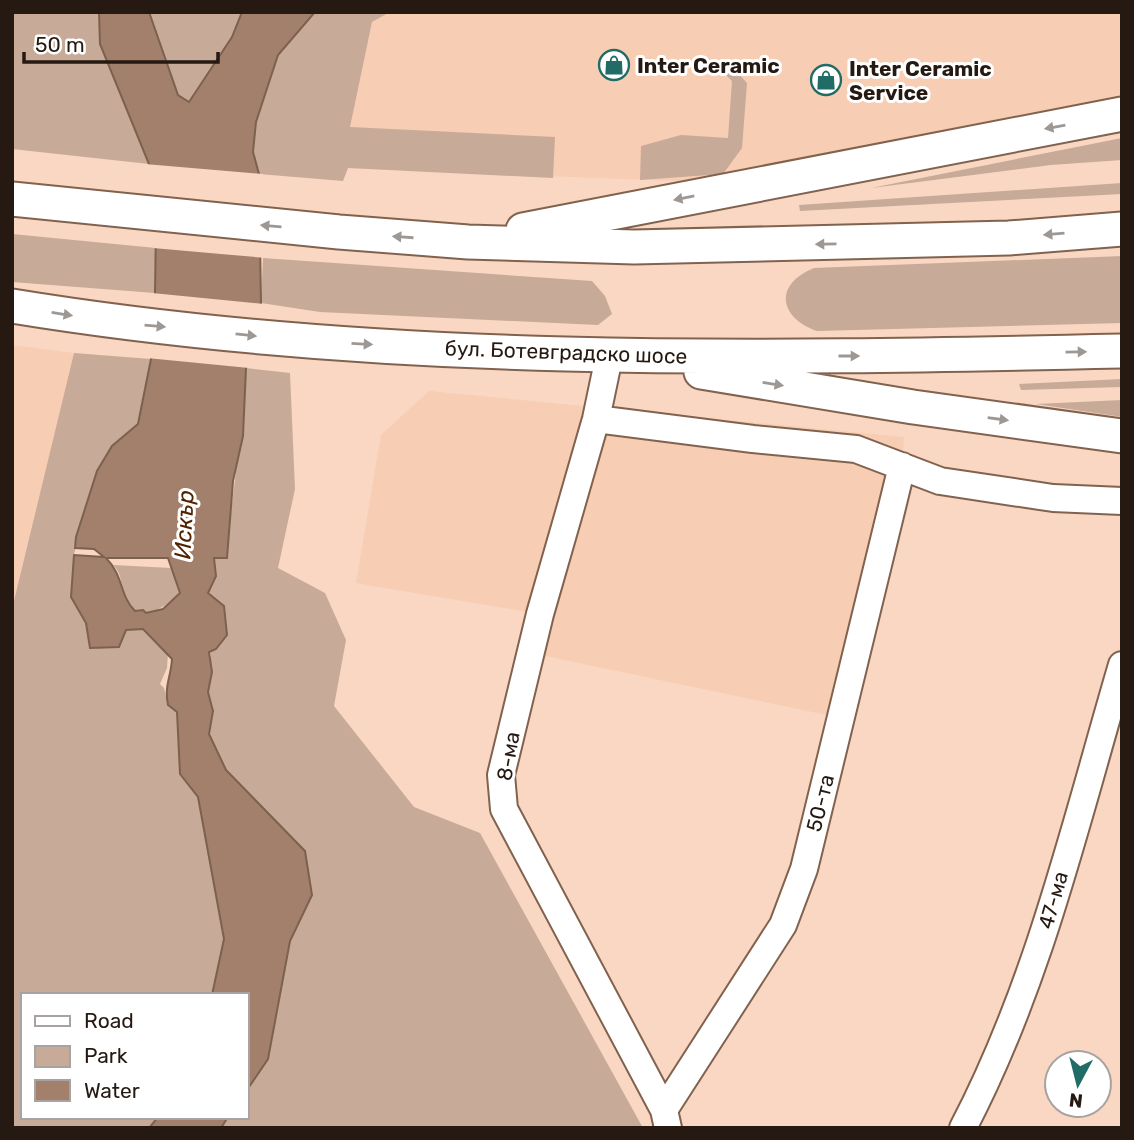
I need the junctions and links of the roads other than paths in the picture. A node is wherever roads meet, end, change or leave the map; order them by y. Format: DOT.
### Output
graph roads {
  1 [pos="1122,114"];
  2 [pos="12,199"];
  3 [pos="1122,229"];
  4 [pos="468,242"];
  5 [pos="12,306"];
  6 [pos="1122,351"];
  7 [pos="609,357"];
  8 [pos="596,419"];
  9 [pos="1122,436"];
  10 [pos="902,466"];
  11 [pos="1122,501"];
  12 [pos="1122,665"];
  13 [pos="666,1119"];
  14 [pos="963,1128"];
  1 -- 4 [label="main road, one-way"];
  4 -- 2 [label="main road, one-way"];
  3 -- 4 [label="main road, one-way"];
  5 -- 7 [label="main road, бул. Ботевградско шосе, one-way"];
  7 -- 6 [label="main road, бул. Ботевградско шосе, one-way"];
  7 -- 8 [label="street, 8-ма"];
  7 -- 9 [label="main road, one-way"];
  8 -- 10 [label="street"];
  8 -- 13 [label="street, 8-ма"];
  10 -- 11 [label="street"];
  10 -- 13 [label="street, 50-та"];
  12 -- 14 [label="street, 47-ма"];
}
